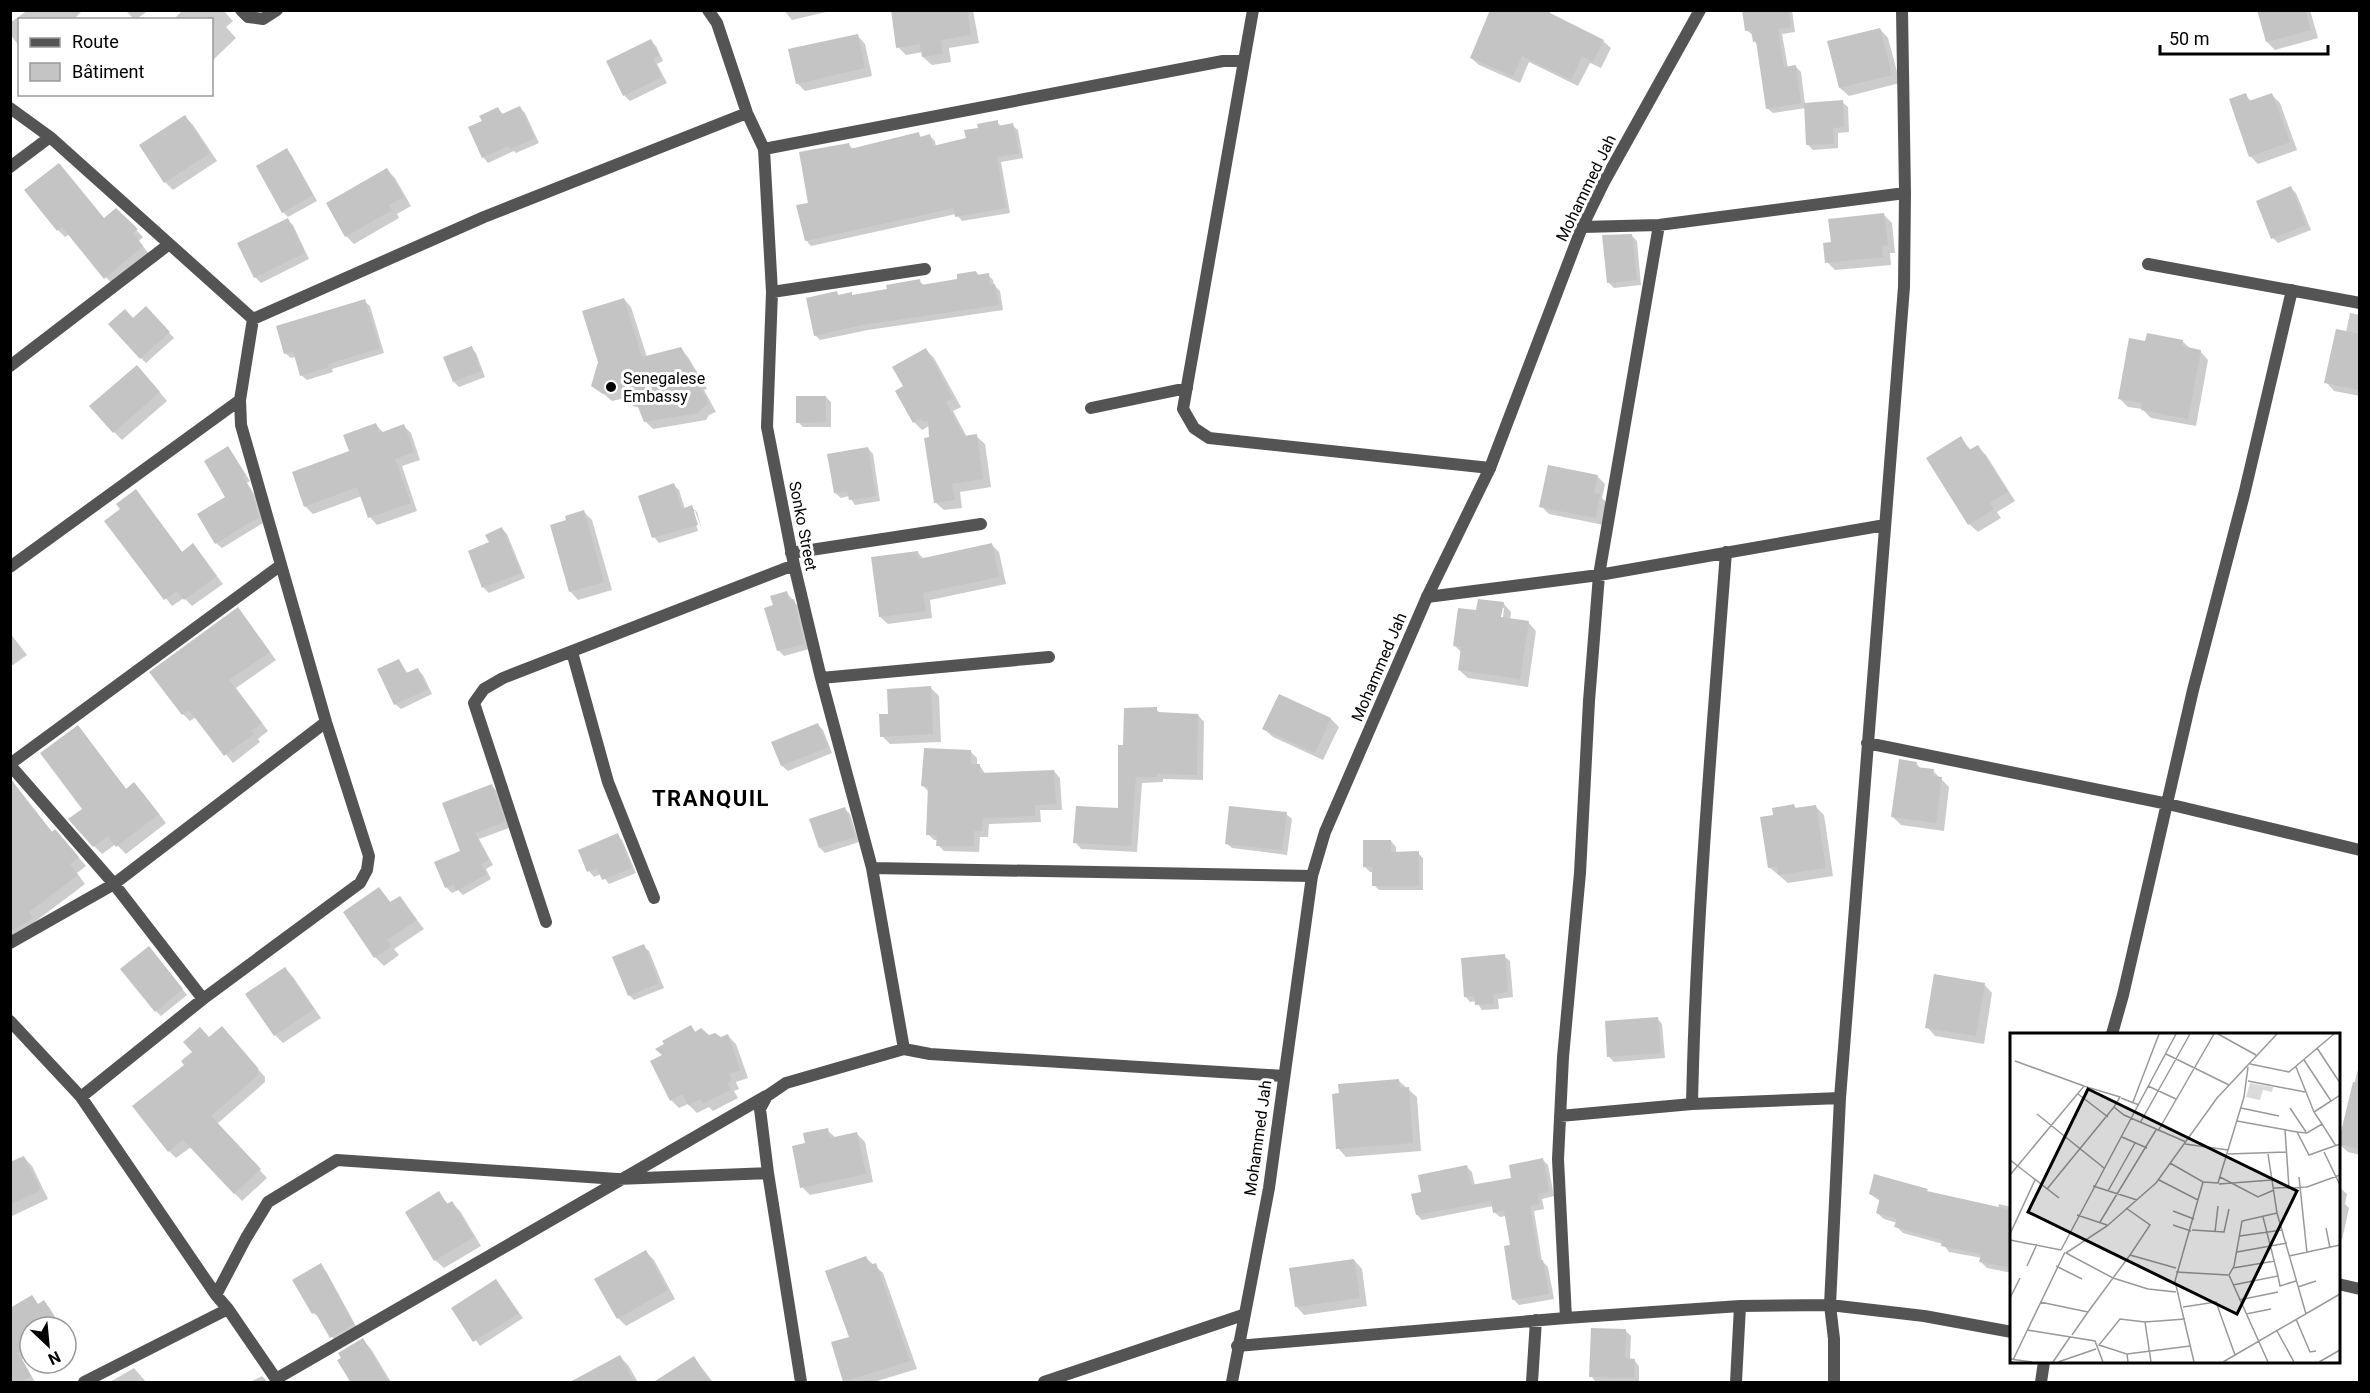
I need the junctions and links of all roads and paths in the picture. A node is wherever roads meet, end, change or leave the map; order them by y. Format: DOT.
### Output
graph roads {
  1 [pos="241,10"];
  2 [pos="277,10"];
  3 [pos="708,10"];
  4 [pos="1253,10"];
  5 [pos="1700,10"];
  6 [pos="1902,10"];
  7 [pos="1244,61"];
  8 [pos="10,108"];
  9 [pos="747,113"];
  10 [pos="50,137"];
  11 [pos="764,149"];
  12 [pos="10,167"];
  13 [pos="1905,194"];
  14 [pos="1659,225"];
  15 [pos="1582,227"];
  16 [pos="168,244"];
  17 [pos="2148,264"];
  18 [pos="925,269"];
  19 [pos="2292,290"];
  20 [pos="772,292"];
  21 [pos="2360,303"];
  22 [pos="253,319"];
  23 [pos="10,366"];
  24 [pos="1187,388"];
  25 [pos="240,400"];
  26 [pos="1091,408"];
  27 [pos="1490,468"];
  28 [pos="981,524"];
  29 [pos="1885,525"];
  30 [pos="1726,552"];
  31 [pos="793,559"];
  32 [pos="281,566"];
  33 [pos="10,567"];
  34 [pos="1599,575"];
  35 [pos="1427,597"];
  36 [pos="572,652"];
  37 [pos="1048,657"];
  38 [pos="820,678"];
  39 [pos="326,722"];
  40 [pos="1867,743"];
  41 [pos="10,764"];
  42 [pos="2168,804"];
  43 [pos="2360,850"];
  44 [pos="872,868"];
  45 [pos="1312,876"];
  46 [pos="114,884"];
  47 [pos="654,898"];
  48 [pos="546,922"];
  49 [pos="10,942"];
  50 [pos="203,999"];
  51 [pos="10,1021"];
  52 [pos="2113,1033"];
  53 [pos="904,1049"];
  54 [pos="1284,1076"];
  55 [pos="767,1096"];
  56 [pos="81,1097"];
  57 [pos="1840,1098"];
  58 [pos="1692,1104"];
  59 [pos="1560,1116"];
  60 [pos="768,1173"];
  61 [pos="623,1179"];
  62 [pos="2340,1284"];
  63 [pos="2360,1289"];
  64 [pos="216,1295"];
  65 [pos="1830,1305"];
  66 [pos="1740,1306"];
  67 [pos="228,1309"];
  68 [pos="1243,1315"];
  69 [pos="1566,1317"];
  70 [pos="1536,1320"];
  71 [pos="2010,1332"];
  72 [pos="1238,1347"];
  73 [pos="2044,1363"];
  74 [pos="277,1381"];
  75 [pos="85,1382"];
  76 [pos="801,1383"];
  77 [pos="1044,1383"];
  78 [pos="1232,1383"];
  79 [pos="1533,1383"];
  80 [pos="1736,1383"];
  81 [pos="1834,1383"];
  82 [pos="2041,1383"];
  1 -- 2 [label="street"];
  3 -- 9 [label="street, Sonko Street"];
  4 -- 7 [label="street"];
  5 -- 15 [label="street, Mohammed Jah"];
  6 -- 13 [label="street"];
  7 -- 11 [label="street"];
  7 -- 24 [label="street"];
  8 -- 10 [label="street"];
  9 -- 11 [label="street, Sonko Street"];
  9 -- 22 [label="street"];
  10 -- 12 [label="street"];
  10 -- 16 [label="street"];
  11 -- 20 [label="street, Sonko Street"];
  13 -- 14 [label="street"];
  13 -- 29 [label="street"];
  14 -- 15 [label="street"];
  14 -- 34 [label="street"];
  15 -- 27 [label="street, Mohammed Jah"];
  16 -- 22 [label="street"];
  16 -- 23 [label="street"];
  17 -- 19 [label="street"];
  18 -- 20 [label="street"];
  19 -- 21 [label="street"];
  19 -- 42 [label="street"];
  20 -- 31 [label="street, Sonko Street"];
  22 -- 25 [label="street"];
  24 -- 26 [label="street"];
  24 -- 27 [label="street"];
  25 -- 32 [label="street"];
  25 -- 33 [label="street"];
  27 -- 35 [label="street, Mohammed Jah"];
  28 -- 31 [label="street"];
  29 -- 30 [label="street"];
  29 -- 40 [label="street"];
  30 -- 34 [label="street"];
  30 -- 58 [label="street"];
  31 -- 36 [label="street"];
  31 -- 38 [label="street, Sonko Street"];
  32 -- 39 [label="street"];
  32 -- 41 [label="street"];
  34 -- 35 [label="street"];
  34 -- 59 [label="street"];
  35 -- 45 [label="street, Mohammed Jah"];
  36 -- 47 [label="street"];
  36 -- 48 [label="street"];
  37 -- 38 [label="street"];
  38 -- 44 [label="street, Sonko Street"];
  39 -- 46 [label="street"];
  39 -- 50 [label="street"];
  40 -- 42 [label="street"];
  40 -- 57 [label="street"];
  41 -- 46 [label="street"];
  42 -- 43 [label="street"];
  42 -- 52 [label="street"];
  44 -- 45 [label="street"];
  44 -- 53 [label="street, Sonko Street"];
  45 -- 54 [label="street, Mohammed Jah"];
  46 -- 49 [label="street"];
  46 -- 50 [label="street"];
  50 -- 56 [label="street"];
  51 -- 56 [label="street"];
  53 -- 54 [label="street"];
  53 -- 55 [label="street"];
  54 -- 68 [label="street, Mohammed Jah"];
  55 -- 60 [label="street"];
  55 -- 61 [label="street"];
  56 -- 64 [label="street"];
  57 -- 58 [label="street"];
  57 -- 65 [label="street"];
  58 -- 59 [label="street"];
  59 -- 69 [label="street"];
  60 -- 61 [label="street"];
  60 -- 76 [label="street"];
  61 -- 64 [label="street"];
  61 -- 74 [label="street"];
  62 -- 63 [label="street"];
  64 -- 67 [label="street"];
  65 -- 66 [label="street"];
  65 -- 71 [label="street"];
  65 -- 81 [label="street"];
  66 -- 69 [label="street"];
  66 -- 80 [label="street"];
  67 -- 74 [label="street"];
  67 -- 75 [label="street"];
  68 -- 72 [label="street, Mohammed Jah"];
  68 -- 77 [label="street"];
  69 -- 70 [label="street"];
  70 -- 72 [label="street"];
  70 -- 79 [label="street"];
  72 -- 78 [label="street, Mohammed Jah"];
  73 -- 82 [label="street"];
}
